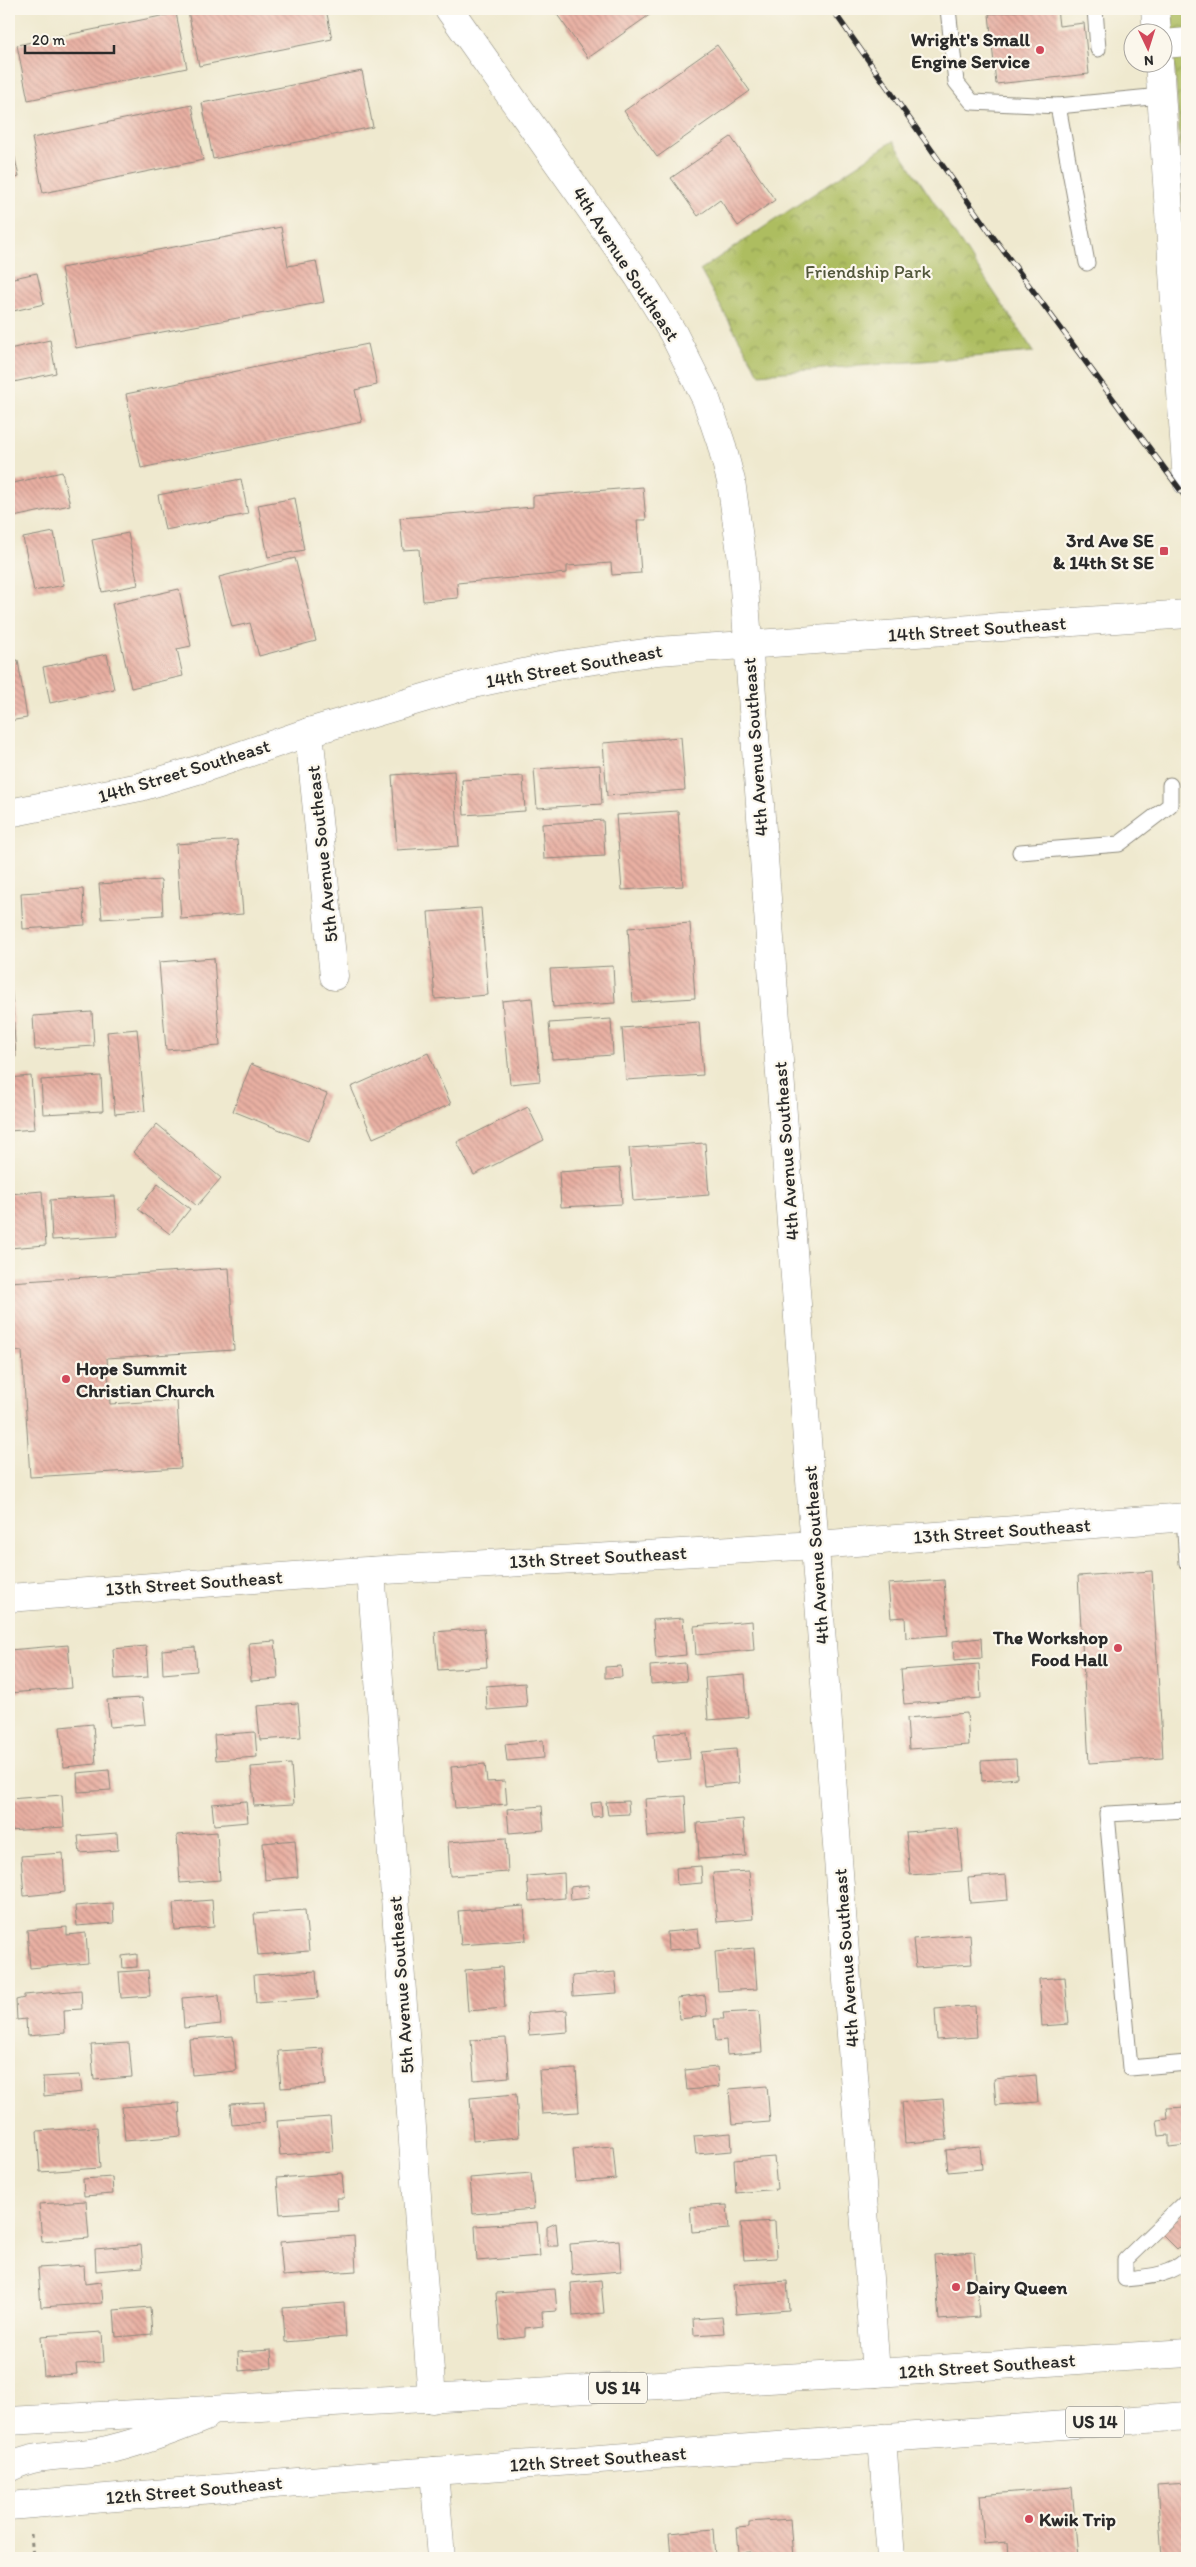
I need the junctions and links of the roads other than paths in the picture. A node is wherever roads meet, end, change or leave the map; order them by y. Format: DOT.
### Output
graph roads {
  1 [pos="449,9"];
  2 [pos="948,9"];
  3 [pos="1095,9"];
  4 [pos="1155,9"];
  5 [pos="1156,22"];
  6 [pos="1187,42"];
  7 [pos="1174,43"];
  8 [pos="1098,49"];
  9 [pos="1160,72"];
  10 [pos="1161,96"];
  11 [pos="1058,106"];
  12 [pos="1087,263"];
  13 [pos="1187,482"];
  14 [pos="1187,614"];
  15 [pos="748,645"];
  16 [pos="310,732"];
  17 [pos="1170,785"];
  18 [pos="9,813"];
  19 [pos="1020,852"];
  20 [pos="334,976"];
  21 [pos="1186,1517"];
  22 [pos="816,1545"];
  23 [pos="1187,1563"];
  24 [pos="371,1570"];
  25 [pos="9,1598"];
  26 [pos="1187,1810"];
  27 [pos="1187,2063"];
  28 [pos="1187,2200"];
  29 [pos="1187,2259"];
  30 [pos="1187,2353"];
  31 [pos="876,2373"];
  32 [pos="432,2398"];
  33 [pos="225,2408"];
  34 [pos="1187,2416"];
  35 [pos="9,2421"];
  36 [pos="882,2438"];
  37 [pos="9,2468"];
  38 [pos="434,2471"];
  39 [pos="9,2506"];
  40 [pos="441,2558"];
  41 [pos="891,2558"];
  1 -- 15 [label="street, 4th Avenue Southeast"];
  2 -- 11 [label="lane"];
  3 -- 8 [label="lane"];
  4 -- 5 [label="street"];
  6 -- 7 [label="street"];
  9 -- 10 [label="street"];
  10 -- 11 [label="lane"];
  10 -- 13 [label="street"];
  11 -- 12 [label="lane"];
  14 -- 15 [label="street, 14th Street Southeast"];
  15 -- 16 [label="street, 14th Street Southeast"];
  15 -- 22 [label="street, 4th Avenue Southeast"];
  16 -- 18 [label="street, 14th Street Southeast"];
  16 -- 20 [label="street, 5th Avenue Southeast"];
  17 -- 19 [label="lane"];
  21 -- 22 [label="street, 13th Street Southeast"];
  21 -- 23 [label="lane"];
  22 -- 24 [label="street, 13th Street Southeast"];
  22 -- 31 [label="street, 4th Avenue Southeast"];
  24 -- 25 [label="street, 13th Street Southeast"];
  24 -- 32 [label="street, 5th Avenue Southeast"];
  26 -- 27 [label="lane"];
  28 -- 29 [label="lane"];
  30 -- 31 [label="street, 12th Street Southeast / US 14"];
  31 -- 32 [label="street, 12th Street Southeast / US 14"];
  32 -- 33 [label="street, 12th Street Southeast / US 14"];
  33 -- 35 [label="street, 12th Street Southeast / US 14"];
  33 -- 37 [label="street"];
  34 -- 36 [label="street, 12th Street Southeast / US 14"];
  36 -- 38 [label="street, 12th Street Southeast / US 14"];
  36 -- 41 [label="street"];
  38 -- 39 [label="street, 12th Street Southeast / US 14"];
  38 -- 40 [label="street"];
}
